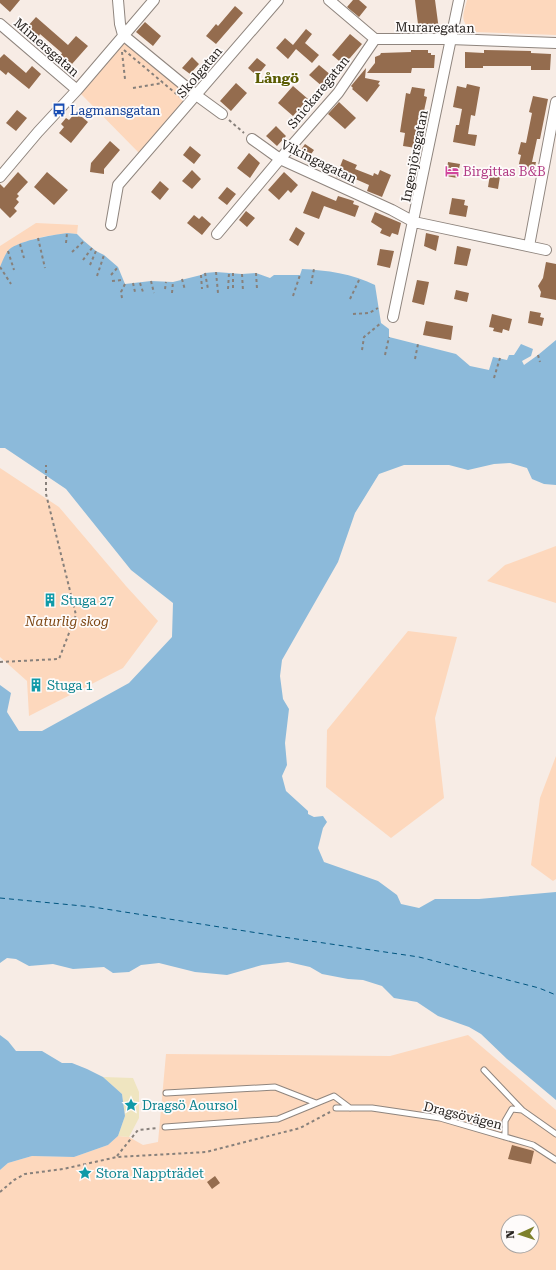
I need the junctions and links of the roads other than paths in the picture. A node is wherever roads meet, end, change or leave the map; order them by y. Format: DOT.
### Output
graph roads {
  1 [pos="118,0"];
  2 [pos="154,0"];
  3 [pos="278,0"];
  4 [pos="329,0"];
  5 [pos="459,0"];
  6 [pos="0,24"];
  7 [pos="123,35"];
  8 [pos="375,39"];
  9 [pos="450,39"];
  10 [pos="556,43"];
  11 [pos="77,90"];
  12 [pos="196,95"];
  13 [pos="556,102"];
  14 [pos="222,114"];
  15 [pos="252,139"];
  16 [pos="280,159"];
  17 [pos="0,177"];
  18 [pos="414,222"];
  19 [pos="111,225"];
  20 [pos="218,234"];
  21 [pos="529,246"];
  22 [pos="546,250"];
  23 [pos="394,317"];
  24 [pos="484,1070"];
  25 [pos="166,1093"];
  26 [pos="316,1103"];
  27 [pos="336,1108"];
  28 [pos="351,1108"];
  29 [pos="522,1110"];
  30 [pos="165,1128"];
  31 [pos="556,1134"];
  32 [pos="505,1137"];
  33 [pos="556,1160"];
  1 -- 7 [label="street"];
  2 -- 7 [label="street"];
  3 -- 12 [label="street, Skolgatan"];
  4 -- 8 [label="street"];
  5 -- 9 [label="street, Ingenjörsgatan"];
  6 -- 11 [label="street, Mimersgatan"];
  7 -- 11 [label="street"];
  7 -- 12 [label="street"];
  8 -- 9 [label="street, Muraregatan"];
  8 -- 16 [label="street, Snickaregatan"];
  9 -- 10 [label="street, Muraregatan"];
  9 -- 18 [label="street, Ingenjörsgatan"];
  11 -- 17 [label="street"];
  12 -- 14 [label="street"];
  12 -- 19 [label="street, Skolgatan"];
  13 -- 21 [label="street"];
  15 -- 16 [label="street, Vikingagatan"];
  16 -- 18 [label="street, Vikingagatan"];
  16 -- 20 [label="street, Snickaregatan"];
  18 -- 21 [label="street, Vikingagatan"];
  18 -- 23 [label="street, Ingenjörsgatan"];
  21 -- 22 [label="street, Vikingagatan"];
  24 -- 29 [label="lane"];
  25 -- 26 [label="lane"];
  26 -- 28 [label="lane"];
  26 -- 30 [label="lane"];
  27 -- 28 [label="lane, Dragsövägen"];
  28 -- 32 [label="lane, Dragsövägen"];
  29 -- 31 [label="lane"];
  29 -- 32 [label="lane"];
  32 -- 33 [label="lane, Dragsövägen"];
}
